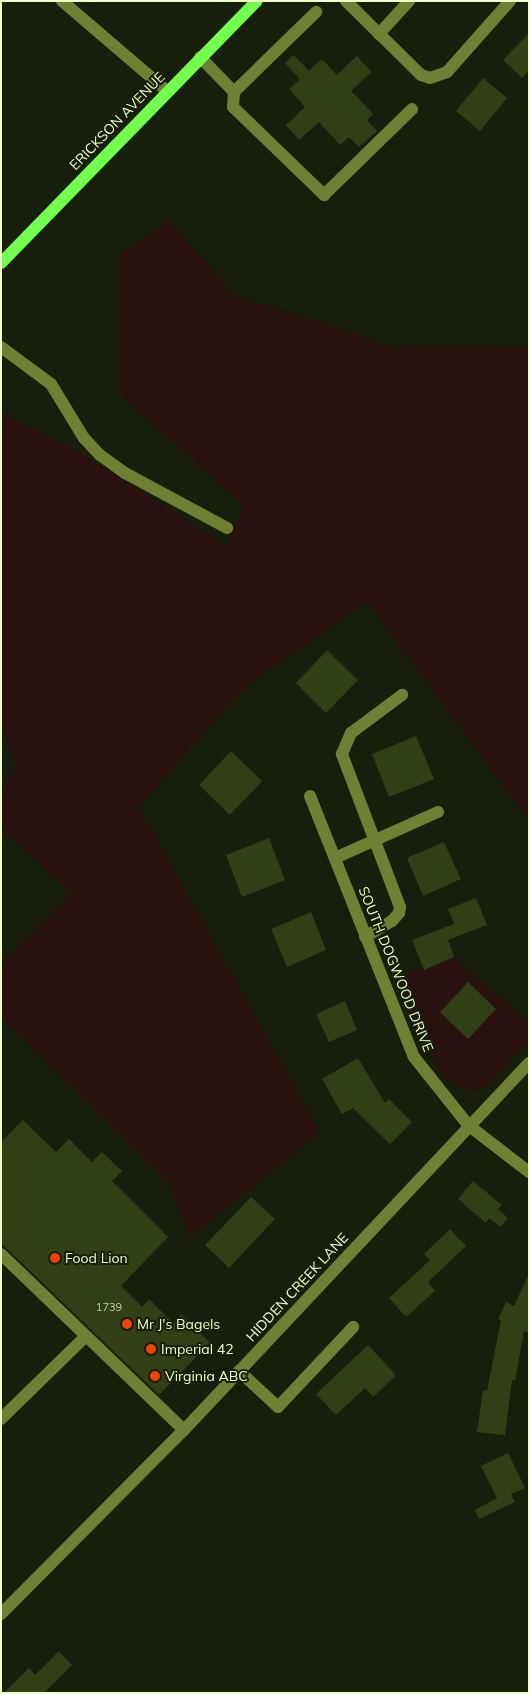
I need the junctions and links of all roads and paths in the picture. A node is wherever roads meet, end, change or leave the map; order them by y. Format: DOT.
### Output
graph roads {
  1 [pos="62,1"];
  2 [pos="257,1"];
  3 [pos="346,1"];
  4 [pos="409,1"];
  5 [pos="510,1"];
  6 [pos="316,12"];
  7 [pos="379,34"];
  8 [pos="200,57"];
  9 [pos="167,91"];
  10 [pos="234,92"];
  11 [pos="412,109"];
  12 [pos="1,263"];
  13 [pos="1,347"];
  14 [pos="228,528"];
  15 [pos="402,694"];
  16 [pos="310,796"];
  17 [pos="438,812"];
  18 [pos="375,840"];
  19 [pos="335,858"];
  20 [pos="365,936"];
  21 [pos="529,1063"];
  22 [pos="468,1125"];
  23 [pos="529,1172"];
  24 [pos="1,1254"];
  25 [pos="353,1327"];
  26 [pos="85,1337"];
  27 [pos="239,1371"];
  28 [pos="1,1419"];
  29 [pos="184,1430"];
  30 [pos="1,1614"];
  1 -- 9 [label="street"];
  2 -- 8 [label="main road, ERICKSON AVENUE"];
  3 -- 7 [label="street"];
  4 -- 7 [label="street"];
  5 -- 7 [label="street"];
  6 -- 10 [label="street"];
  8 -- 9 [label="main road, ERICKSON AVENUE"];
  8 -- 10 [label="street"];
  9 -- 12 [label="main road, ERICKSON AVENUE"];
  10 -- 11 [label="street"];
  13 -- 14 [label="street"];
  15 -- 18 [label="street"];
  16 -- 19 [label="street, SOUTH DOGWOOD DRIVE"];
  17 -- 18 [label="street"];
  18 -- 19 [label="street"];
  18 -- 20 [label="street"];
  19 -- 20 [label="street, SOUTH DOGWOOD DRIVE"];
  20 -- 22 [label="street, SOUTH DOGWOOD DRIVE"];
  21 -- 22 [label="street, HIDDEN CREEK LANE"];
  22 -- 23 [label="street, SOUTH DOGWOOD DRIVE"];
  22 -- 27 [label="street, HIDDEN CREEK LANE"];
  24 -- 26 [label="street"];
  25 -- 27 [label="street"];
  26 -- 28 [label="street"];
  26 -- 29 [label="street"];
  27 -- 29 [label="street, HIDDEN CREEK LANE"];
  29 -- 30 [label="street, HIDDEN CREEK LANE"];
}
